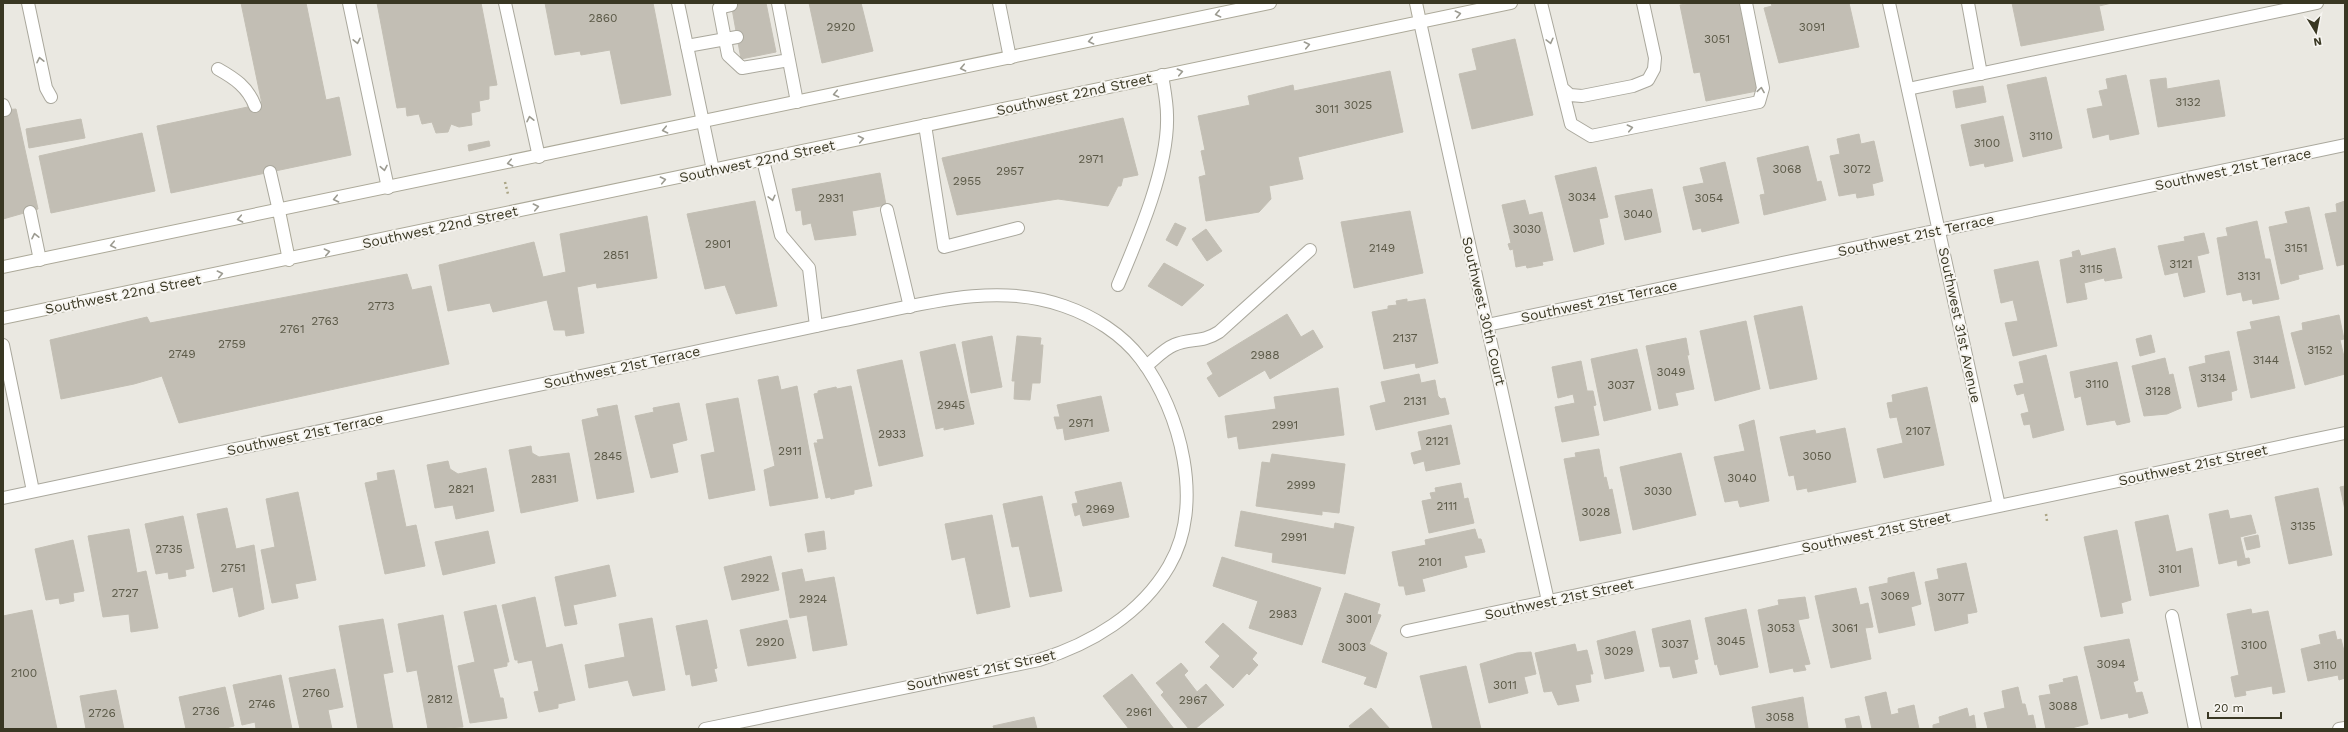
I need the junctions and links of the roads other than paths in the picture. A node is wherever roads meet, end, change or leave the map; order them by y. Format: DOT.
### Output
graph roads {
  1 [pos="28,3"];
  2 [pos="349,3"];
  3 [pos="505,3"];
  4 [pos="678,3"];
  5 [pos="778,3"];
  6 [pos="999,3"];
  7 [pos="1270,3"];
  8 [pos="1416,3"];
  9 [pos="1511,3"];
  10 [pos="1541,3"];
  11 [pos="1643,3"];
  12 [pos="1746,3"];
  13 [pos="1889,3"];
  14 [pos="1968,3"];
  15 [pos="2317,3"];
  16 [pos="731,5"];
  17 [pos="1420,22"];
  18 [pos="737,37"];
  19 [pos="725,39"];
  20 [pos="687,46"];
  21 [pos="1010,58"];
  22 [pos="789,60"];
  23 [pos="218,69"];
  24 [pos="1981,74"];
  25 [pos="1162,75"];
  26 [pos="1562,88"];
  27 [pos="1908,89"];
  28 [pos="51,97"];
  29 [pos="797,102"];
  30 [pos="255,106"];
  31 [pos="703,122"];
  32 [pos="925,125"];
  33 [pos="2345,145"];
  34 [pos="539,157"];
  35 [pos="763,160"];
  36 [pos="713,170"];
  37 [pos="270,172"];
  38 [pos="388,188"];
  39 [pos="887,210"];
  40 [pos="279,211"];
  41 [pos="30,212"];
  42 [pos="1018,228"];
  43 [pos="1939,231"];
  44 [pos="1310,250"];
  45 [pos="40,260"];
  46 [pos="289,260"];
  47 [pos="3,268"];
  48 [pos="1118,285"];
  49 [pos="910,307"];
  50 [pos="3,318"];
  51 [pos="1487,325"];
  52 [pos="816,326"];
  53 [pos="3,345"];
  54 [pos="1146,366"];
  55 [pos="8,388"];
  56 [pos="2345,433"];
  57 [pos="1180,438"];
  58 [pos="33,491"];
  59 [pos="3,498"];
  60 [pos="2000,506"];
  61 [pos="1548,601"];
  62 [pos="2172,616"];
  63 [pos="1407,631"];
  64 [pos="2345,728"];
  65 [pos="705,729"];
  66 [pos="2195,729"];
  67 [pos="2339,729"];
  28 -- 1 [label="street, one-way"];
  2 -- 38 [label="street, one-way"];
  34 -- 3 [label="street, one-way"];
  4 -- 20 [label="street"];
  5 -- 22 [label="street"];
  6 -- 21 [label="street"];
  7 -- 21 [label="street, one-way"];
  8 -- 17 [label="street, Southwest 30th Court"];
  17 -- 9 [label="street, Southwest 22nd Street, one-way"];
  10 -- 26 [label="street, one-way"];
  11 -- 26 [label="street"];
  26 -- 12 [label="street, one-way"];
  13 -- 27 [label="street, Southwest 31st Avenue"];
  14 -- 24 [label="street"];
  15 -- 24 [label="street"];
  16 -- 19 [label="street"];
  25 -- 17 [label="street, Southwest 22nd Street, one-way"];
  17 -- 51 [label="street, Southwest 30th Court"];
  18 -- 19 [label="street"];
  19 -- 20 [label="street"];
  19 -- 22 [label="street"];
  20 -- 31 [label="street"];
  21 -- 29 [label="street, one-way"];
  22 -- 29 [label="street"];
  23 -- 30 [label="street"];
  24 -- 27 [label="street"];
  25 -- 32 [label="street, Southwest 22nd Street"];
  25 -- 48 [label="street"];
  27 -- 43 [label="street, Southwest 31st Avenue"];
  29 -- 31 [label="street"];
  31 -- 34 [label="street, one-way"];
  31 -- 36 [label="street"];
  35 -- 32 [label="street, Southwest 22nd Street, one-way"];
  32 -- 42 [label="street"];
  33 -- 43 [label="street, Southwest 21st Terrace"];
  34 -- 38 [label="street, one-way"];
  35 -- 36 [label="street, Southwest 22nd Street"];
  35 -- 52 [label="street, one-way"];
  46 -- 36 [label="street, Southwest 22nd Street, one-way"];
  37 -- 40 [label="street"];
  38 -- 40 [label="street, one-way"];
  39 -- 49 [label="street"];
  40 -- 45 [label="street, one-way"];
  40 -- 46 [label="street"];
  45 -- 41 [label="street, one-way"];
  43 -- 51 [label="street, Southwest 21st Terrace"];
  43 -- 60 [label="street, Southwest 31st Avenue"];
  44 -- 54 [label="street"];
  45 -- 47 [label="street"];
  50 -- 46 [label="street, Southwest 22nd Street, one-way"];
  49 -- 52 [label="street, Southwest 21st Terrace"];
  49 -- 54 [label="street, Southwest 21st Terrace"];
  51 -- 61 [label="street, Southwest 30th Court"];
  52 -- 58 [label="street, Southwest 21st Terrace"];
  53 -- 55 [label="street"];
  54 -- 57 [label="street, Southwest 21st Terrace"];
  55 -- 58 [label="street"];
  56 -- 60 [label="street, Southwest 21st Street"];
  57 -- 65 [label="street, Southwest 21st Street"];
  58 -- 59 [label="street, Southwest 21st Terrace"];
  60 -- 61 [label="street, Southwest 21st Street"];
  61 -- 63 [label="street, Southwest 21st Street"];
  62 -- 66 [label="street"];
  64 -- 67 [label="street"];
}
